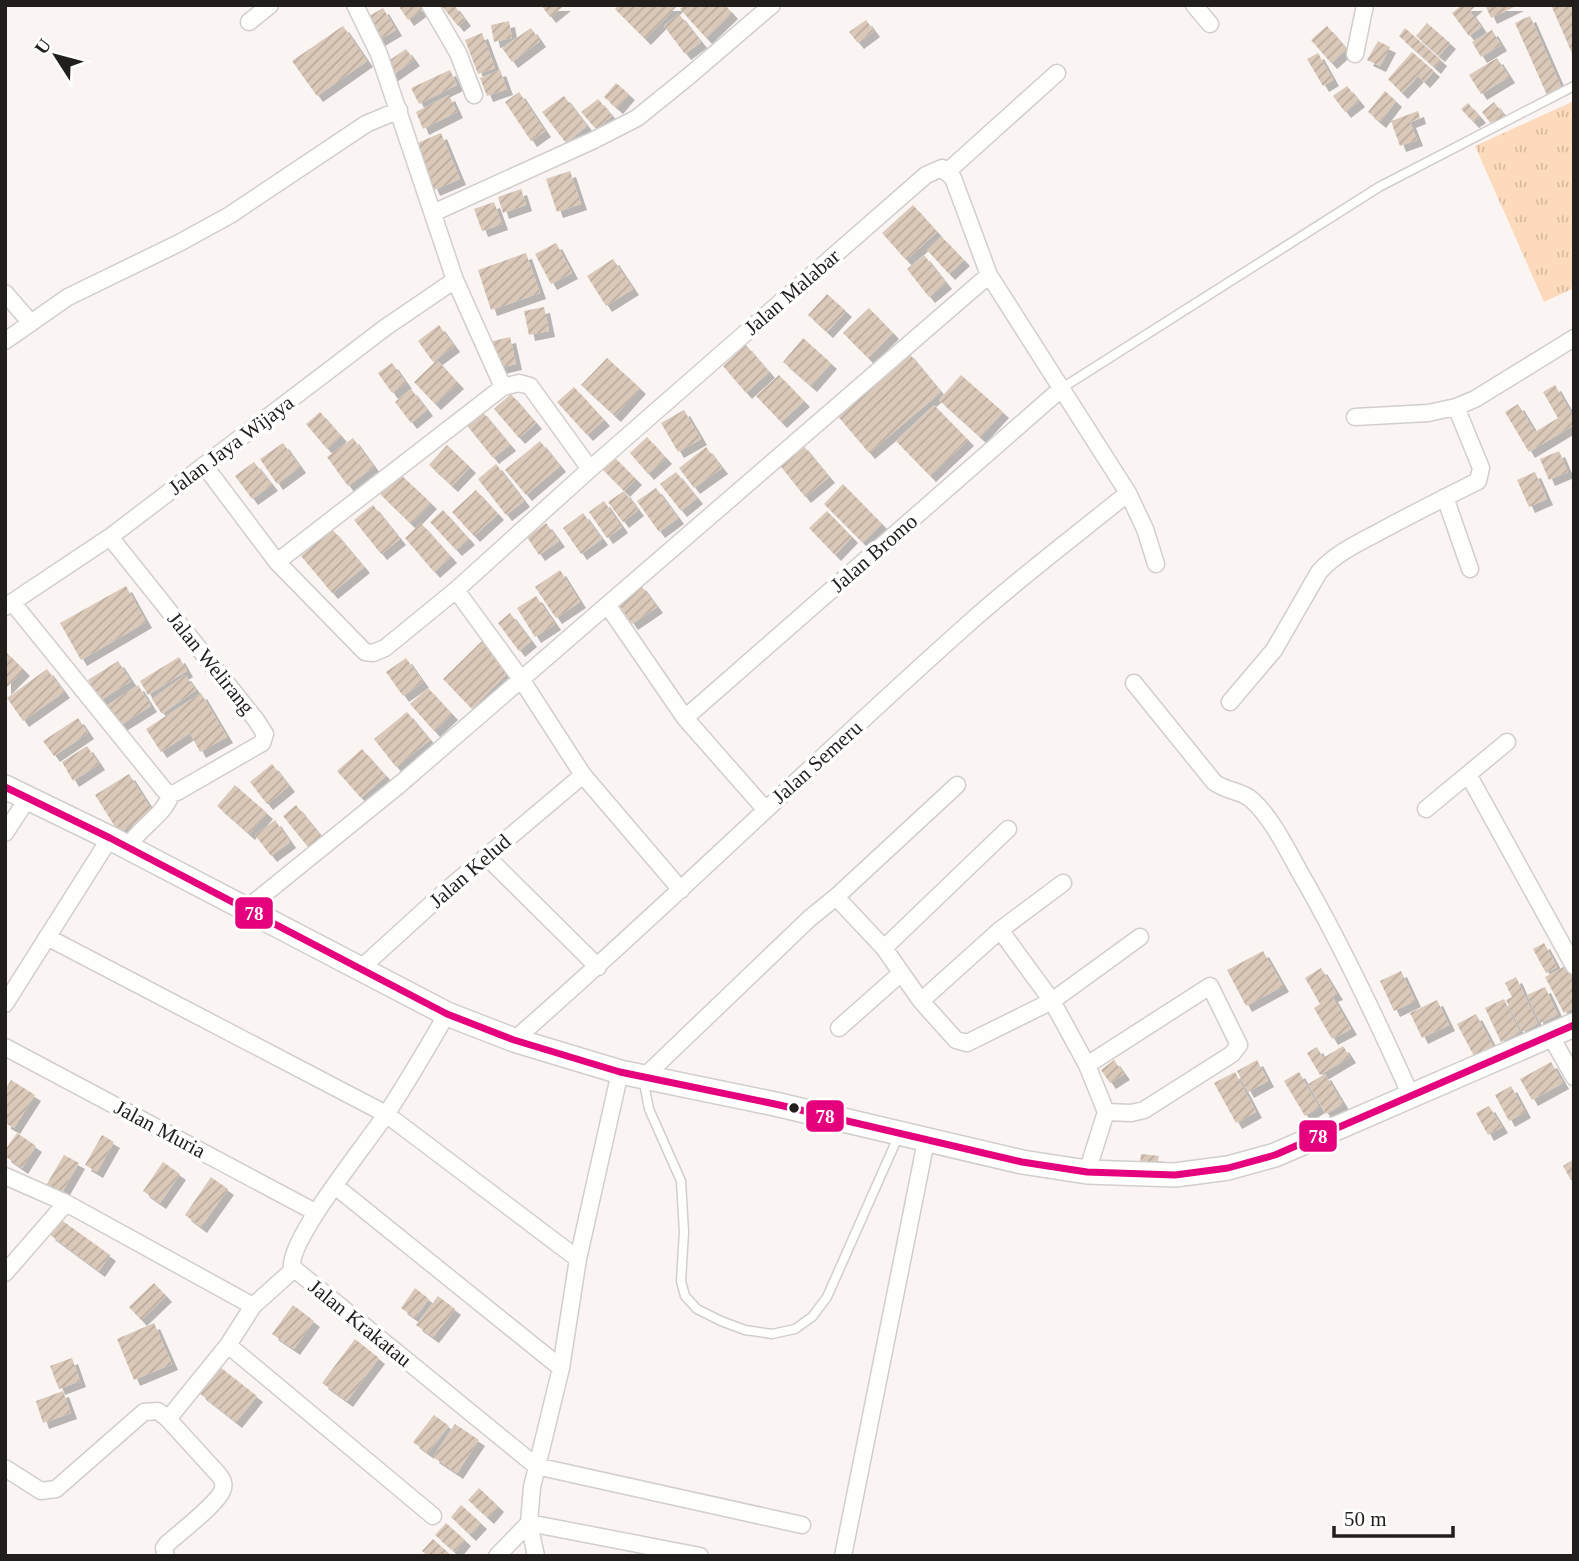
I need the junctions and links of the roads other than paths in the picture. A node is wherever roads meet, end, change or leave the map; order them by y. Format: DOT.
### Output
graph roads {
  1 [pos="270,5"];
  2 [pos="355,5"];
  3 [pos="430,5"];
  4 [pos="772,5"];
  5 [pos="1194,5"];
  6 [pos="1365,5"];
  7 [pos="249,22"];
  8 [pos="1210,24"];
  9 [pos="1355,54"];
  10 [pos="1057,74"];
  11 [pos="1574,86"];
  12 [pos="474,95"];
  13 [pos="399,110"];
  14 [pos="948,171"];
  15 [pos="433,213"];
  16 [pos="989,275"];
  17 [pos="455,280"];
  18 [pos="5,293"];
  19 [pos="31,323"];
  20 [pos="1574,338"];
  21 [pos="5,341"];
  22 [pos="503,387"];
  23 [pos="1062,388"];
  24 [pos="1456,407"];
  25 [pos="1354,417"];
  26 [pos="204,465"];
  27 [pos="590,469"];
  28 [pos="1128,493"];
  29 [pos="1445,498"];
  30 [pos="110,537"];
  31 [pos="276,562"];
  32 [pos="1156,564"];
  33 [pos="1470,569"];
  34 [pos="456,590"];
  35 [pos="9,605"];
  36 [pos="608,606"];
  37 [pos="522,679"];
  38 [pos="1133,683"];
  39 [pos="1230,702"];
  40 [pos="685,718"];
  41 [pos="1507,742"];
  42 [pos="583,775"];
  43 [pos="1469,776"];
  44 [pos="957,785"];
  45 [pos="5,787"];
  46 [pos="170,794"];
  47 [pos="28,798"];
  48 [pos="765,809"];
  49 [pos="1426,809"];
  50 [pos="1008,829"];
  51 [pos="5,833"];
  52 [pos="119,843"];
  53 [pos="486,856"];
  54 [pos="1063,883"];
  55 [pos="681,890"];
  56 [pos="836,897"];
  57 [pos="246,909"];
  58 [pos="1000,930"];
  59 [pos="47,937"];
  60 [pos="1140,937"];
  61 [pos="884,948"];
  62 [pos="1574,965"];
  63 [pos="598,967"];
  64 [pos="360,969"];
  65 [pos="900,974"];
  66 [pos="921,1001"];
  67 [pos="1052,1001"];
  68 [pos="5,1004"];
  69 [pos="447,1014"];
  70 [pos="1574,1025"];
  71 [pos="839,1028"];
  72 [pos="1550,1035"];
  73 [pos="514,1040"];
  74 [pos="5,1046"];
  75 [pos="1087,1065"];
  76 [pos="620,1072"];
  77 [pos="1574,1077"];
  78 [pos="643,1078"];
  79 [pos="1411,1096"];
  80 [pos="1105,1112"];
  81 [pos="386,1114"];
  82 [pos="899,1134"];
  83 [pos="926,1141"];
  84 [pos="1087,1172"];
  85 [pos="5,1176"];
  86 [pos="335,1186"];
  87 [pos="66,1203"];
  88 [pos="315,1212"];
  89 [pos="578,1259"];
  90 [pos="294,1269"];
  91 [pos="5,1273"];
  92 [pos="253,1306"];
  93 [pos="228,1345"];
  94 [pos="561,1368"];
  95 [pos="168,1419"];
  96 [pos="536,1466"];
  97 [pos="5,1468"];
  98 [pos="433,1516"];
  99 [pos="529,1523"];
  100 [pos="802,1525"];
  101 [pos="166,1556"];
  102 [pos="497,1556"];
  103 [pos="536,1556"];
  104 [pos="700,1556"];
  105 [pos="843,1556"];
  1 -- 7 [label="street"];
  2 -- 13 [label="street"];
  3 -- 12 [label="street"];
  4 -- 15 [label="street"];
  5 -- 8 [label="street"];
  6 -- 9 [label="street"];
  10 -- 14 [label="street"];
  11 -- 23 [label="lane"];
  13 -- 15 [label="street"];
  13 -- 19 [label="street"];
  14 -- 16 [label="street"];
  14 -- 27 [label="street, Jalan Malabar"];
  15 -- 17 [label="street"];
  16 -- 23 [label="street"];
  16 -- 36 [label="street"];
  17 -- 22 [label="street"];
  17 -- 26 [label="street, Jalan Jaya Wijaya"];
  18 -- 19 [label="street"];
  19 -- 21 [label="street"];
  20 -- 24 [label="street"];
  22 -- 27 [label="street"];
  22 -- 31 [label="street"];
  23 -- 28 [label="street"];
  23 -- 40 [label="street, Jalan Bromo"];
  24 -- 25 [label="street"];
  24 -- 29 [label="street"];
  26 -- 30 [label="street, Jalan Jaya Wijaya"];
  26 -- 31 [label="street"];
  27 -- 34 [label="street, Jalan Malabar"];
  28 -- 32 [label="street"];
  28 -- 48 [label="street, Jalan Semeru"];
  29 -- 33 [label="street"];
  29 -- 39 [label="street"];
  30 -- 35 [label="street, Jalan Jaya Wijaya"];
  30 -- 46 [label="street, Jalan Welirang"];
  31 -- 34 [label="street, Jalan Malabar"];
  34 -- 37 [label="street"];
  35 -- 46 [label="street"];
  36 -- 37 [label="street"];
  36 -- 40 [label="street"];
  37 -- 42 [label="street"];
  37 -- 57 [label="street"];
  38 -- 79 [label="street"];
  40 -- 48 [label="street"];
  41 -- 43 [label="street"];
  42 -- 53 [label="street, Jalan Kelud"];
  42 -- 55 [label="street"];
  43 -- 49 [label="street"];
  43 -- 62 [label="street"];
  44 -- 56 [label="street"];
  45 -- 47 [label="main road"];
  46 -- 52 [label="street"];
  47 -- 51 [label="street"];
  47 -- 52 [label="main road"];
  48 -- 55 [label="street, Jalan Semeru"];
  50 -- 61 [label="street"];
  52 -- 57 [label="main road"];
  52 -- 59 [label="street"];
  53 -- 63 [label="street"];
  53 -- 64 [label="street, Jalan Kelud"];
  54 -- 58 [label="street"];
  55 -- 63 [label="street, Jalan Semeru"];
  56 -- 61 [label="street"];
  56 -- 78 [label="street"];
  57 -- 64 [label="main road"];
  58 -- 66 [label="street"];
  58 -- 67 [label="street"];
  59 -- 68 [label="street"];
  59 -- 81 [label="street"];
  60 -- 67 [label="street"];
  61 -- 65 [label="street"];
  63 -- 73 [label="street, Jalan Semeru"];
  64 -- 69 [label="main road"];
  65 -- 66 [label="street"];
  65 -- 71 [label="street"];
  66 -- 67 [label="street"];
  67 -- 75 [label="street"];
  69 -- 73 [label="main road"];
  69 -- 81 [label="street, Jalan Krakatau"];
  70 -- 72 [label="main road"];
  72 -- 77 [label="street"];
  72 -- 79 [label="main road"];
  73 -- 76 [label="main road"];
  74 -- 88 [label="street, Jalan Muria"];
  75 -- 80 [label="street"];
  75 -- 80 [label="street"];
  76 -- 78 [label="main road"];
  76 -- 89 [label="street"];
  78 -- 82 [label="main road"];
  78 -- 82 [label="lane"];
  79 -- 84 [label="main road"];
  80 -- 84 [label="street"];
  81 -- 86 [label="street, Jalan Krakatau"];
  81 -- 89 [label="street"];
  82 -- 83 [label="main road"];
  83 -- 84 [label="main road"];
  83 -- 105 [label="street"];
  85 -- 87 [label="street"];
  86 -- 88 [label="street, Jalan Krakatau"];
  86 -- 94 [label="street"];
  87 -- 91 [label="street"];
  87 -- 92 [label="street"];
  88 -- 90 [label="street, Jalan Krakatau"];
  89 -- 94 [label="street"];
  90 -- 92 [label="street"];
  90 -- 96 [label="street, Jalan Krakatau"];
  92 -- 93 [label="street"];
  93 -- 95 [label="street"];
  93 -- 98 [label="street"];
  94 -- 96 [label="street"];
  95 -- 97 [label="street"];
  95 -- 101 [label="street"];
  96 -- 99 [label="street"];
  96 -- 100 [label="street"];
  99 -- 102 [label="street"];
  99 -- 103 [label="street"];
  99 -- 104 [label="street"];
}
